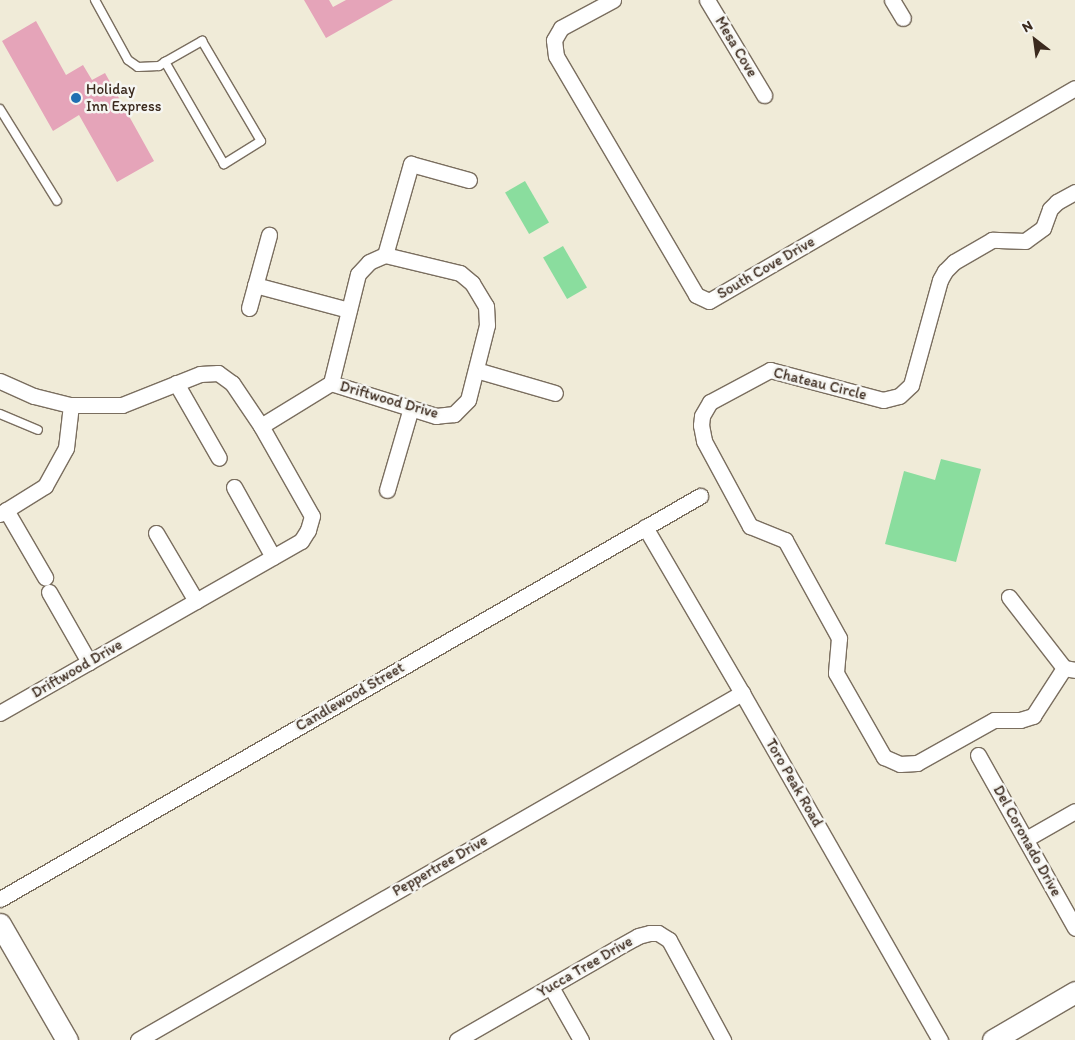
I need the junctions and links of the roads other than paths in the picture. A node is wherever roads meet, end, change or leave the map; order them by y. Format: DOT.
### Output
graph roads {
  1 [pos="95,0"];
  2 [pos="613,0"];
  3 [pos="707,0"];
  4 [pos="892,0"];
  5 [pos="902,18"];
  6 [pos="165,62"];
  7 [pos="1075,88"];
  8 [pos="764,95"];
  9 [pos="0,109"];
  10 [pos="469,180"];
  11 [pos="1075,192"];
  12 [pos="57,201"];
  13 [pos="269,235"];
  14 [pos="385,255"];
  15 [pos="255,285"];
  16 [pos="249,308"];
  17 [pos="349,310"];
  18 [pos="476,370"];
  19 [pos="0,381"];
  20 [pos="176,383"];
  21 [pos="331,383"];
  22 [pos="555,393"];
  23 [pos="71,405"];
  24 [pos="411,408"];
  25 [pos="0,414"];
  26 [pos="261,426"];
  27 [pos="38,430"];
  28 [pos="219,458"];
  29 [pos="234,487"];
  30 [pos="387,490"];
  31 [pos="700,496"];
  32 [pos="3,512"];
  33 [pos="645,527"];
  34 [pos="156,532"];
  35 [pos="273,557"];
  36 [pos="1009,597"];
  37 [pos="196,601"];
  38 [pos="89,662"];
  39 [pos="1069,669"];
  40 [pos="742,692"];
  41 [pos="0,713"];
  42 [pos="978,755"];
  43 [pos="1075,811"];
  44 [pos="1026,839"];
  45 [pos="0,899"];
  46 [pos="0,924"];
  47 [pos="1075,928"];
  48 [pos="550,987"];
  49 [pos="1075,992"];
  50 [pos="67,1040"];
  51 [pos="138,1040"];
  52 [pos="457,1040"];
  53 [pos="582,1040"];
  54 [pos="723,1040"];
  55 [pos="940,1040"];
  56 [pos="993,1040"];
  1 -- 6 [label="lane"];
  2 -- 7 [label="street, South Cove Drive"];
  3 -- 8 [label="street, Mesa Cove"];
  4 -- 5 [label="street"];
  6 -- 6 [label="lane"];
  9 -- 12 [label="lane"];
  10 -- 14 [label="street"];
  11 -- 39 [label="street, Chateau Circle"];
  13 -- 15 [label="street"];
  14 -- 17 [label="street, Driftwood Drive"];
  14 -- 18 [label="street, Driftwood Drive"];
  15 -- 16 [label="street"];
  15 -- 17 [label="street"];
  17 -- 21 [label="street, Driftwood Drive"];
  18 -- 22 [label="street"];
  18 -- 24 [label="street, Driftwood Drive"];
  19 -- 23 [label="street"];
  20 -- 23 [label="street"];
  20 -- 26 [label="street, Driftwood Drive"];
  20 -- 28 [label="street"];
  21 -- 24 [label="street, Driftwood Drive"];
  21 -- 26 [label="street, Driftwood Drive"];
  23 -- 32 [label="street"];
  24 -- 30 [label="street"];
  25 -- 27 [label="lane"];
  26 -- 35 [label="street, Driftwood Drive"];
  29 -- 35 [label="street"];
  31 -- 33 [label="street, Candlewood Street"];
  32 -- 38 [label="street"];
  33 -- 40 [label="street, Toro Peak Road"];
  33 -- 45 [label="street, Candlewood Street"];
  34 -- 37 [label="street"];
  35 -- 37 [label="street, Driftwood Drive"];
  36 -- 39 [label="street"];
  37 -- 38 [label="street, Driftwood Drive"];
  38 -- 41 [label="street, Driftwood Drive"];
  40 -- 51 [label="street, Peppertree Drive"];
  40 -- 55 [label="street, Toro Peak Road"];
  42 -- 44 [label="street, Del Coronado Drive"];
  43 -- 44 [label="street"];
  44 -- 47 [label="street, Del Coronado Drive"];
  46 -- 50 [label="street"];
  48 -- 52 [label="street, Yucca Tree Drive"];
  48 -- 53 [label="street"];
  48 -- 54 [label="street, Yucca Tree Drive"];
  49 -- 56 [label="street"];
}
